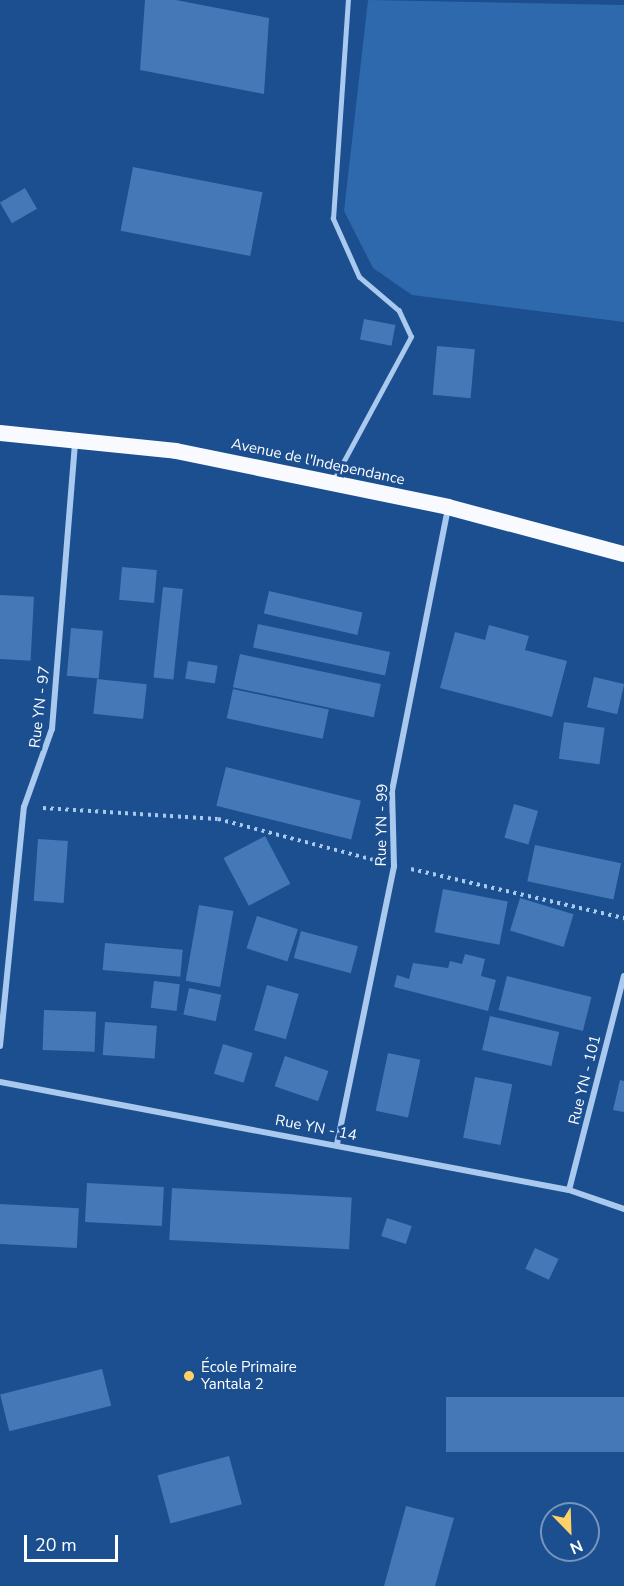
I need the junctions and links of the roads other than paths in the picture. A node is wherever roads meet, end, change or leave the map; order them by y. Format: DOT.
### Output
graph roads {
  1 [pos="348,0"];
  2 [pos="0,433"];
  3 [pos="75,438"];
  4 [pos="332,483"];
  5 [pos="448,507"];
  6 [pos="624,554"];
  7 [pos="624,976"];
  8 [pos="0,1046"];
  9 [pos="0,1082"];
  10 [pos="337,1144"];
  11 [pos="569,1190"];
  12 [pos="624,1209"];
  1 -- 4 [label="lane"];
  2 -- 3 [label="highway, Avenue de l'Independance"];
  3 -- 4 [label="highway, Avenue de l'Independance"];
  3 -- 8 [label="street, Rue YN - 97"];
  4 -- 5 [label="highway, Avenue de l'Independance"];
  5 -- 6 [label="highway, Avenue de l'Independance"];
  5 -- 10 [label="street, Rue YN - 99"];
  7 -- 11 [label="street, Rue YN - 101"];
  9 -- 10 [label="street, Rue YN - 14"];
  10 -- 11 [label="street, Rue YN - 14"];
  11 -- 12 [label="street, Rue YN - 14"];
}
